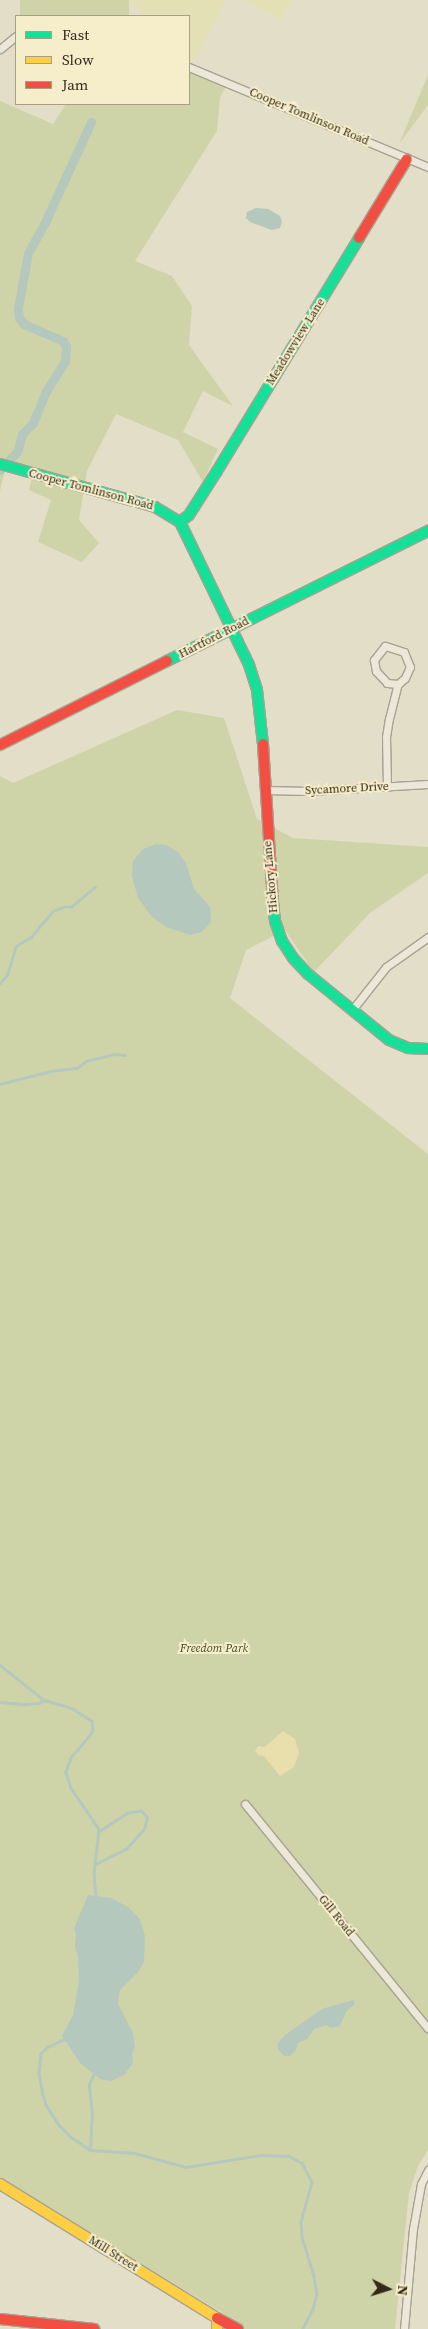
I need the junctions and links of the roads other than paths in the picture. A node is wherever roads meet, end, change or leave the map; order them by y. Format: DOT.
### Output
graph roads {
  1 [pos="15,37"];
  2 [pos="0,49"];
  3 [pos="190,67"];
  4 [pos="407,159"];
  5 [pos="428,167"];
  6 [pos="0,464"];
  7 [pos="180,522"];
  8 [pos="428,531"];
  9 [pos="231,630"];
  10 [pos="398,684"];
  11 [pos="0,744"];
  12 [pos="428,784"];
  13 [pos="387,787"];
  14 [pos="265,790"];
  15 [pos="428,937"];
  16 [pos="352,1010"];
  17 [pos="428,1049"];
  18 [pos="245,1804"];
  19 [pos="428,2028"];
  20 [pos="428,2170"];
  21 [pos="0,2184"];
  22 [pos="217,2318"];
  23 [pos="0,2319"];
  24 [pos="94,2329"];
  25 [pos="217,2329"];
  26 [pos="238,2329"];
  27 [pos="404,2329"];
  1 -- 2 [label="street"];
  3 -- 4 [label="street, Cooper Tomlinson Road"];
  4 -- 5 [label="street, Cooper Tomlinson Road"];
  4 -- 7 [label="street, Meadowview Lane"];
  6 -- 7 [label="street, Cooper Tomlinson Road"];
  7 -- 9 [label="street"];
  8 -- 9 [label="street, Hartford Road"];
  9 -- 11 [label="street, Hartford Road"];
  9 -- 14 [label="street, Hickory Lane"];
  10 -- 10 [label="street"];
  10 -- 13 [label="street"];
  12 -- 13 [label="street, Sycamore Drive"];
  13 -- 14 [label="street, Sycamore Drive"];
  14 -- 16 [label="street, Hickory Lane"];
  15 -- 16 [label="street"];
  16 -- 17 [label="street, Hickory Lane"];
  18 -- 19 [label="street, Gill Road"];
  20 -- 27 [label="street"];
  21 -- 22 [label="street, Mill Street"];
  22 -- 25 [label="street"];
  22 -- 26 [label="street, Mill Street"];
  23 -- 24 [label="street"];
}
